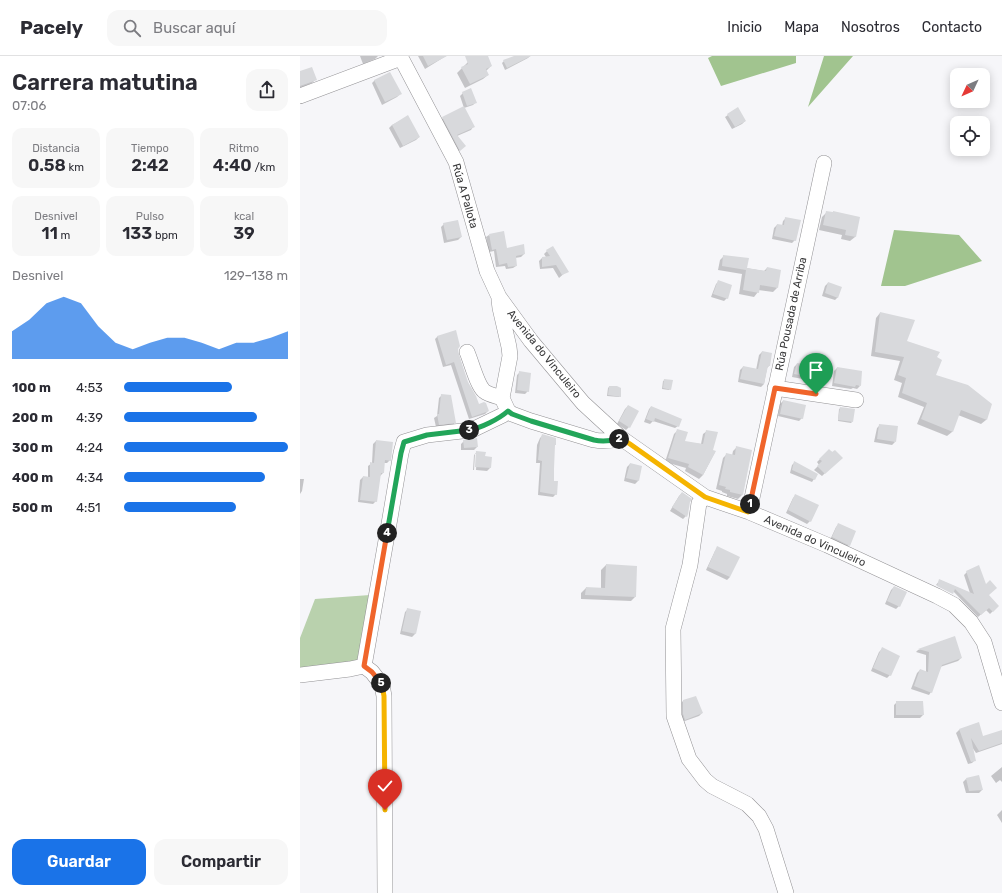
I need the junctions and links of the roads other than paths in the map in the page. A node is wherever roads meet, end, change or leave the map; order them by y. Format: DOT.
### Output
graph roads {
  1 [pos="401,57"];
  2 [pos="300,96"];
  3 [pos="824,163"];
  4 [pos="499,297"];
  5 [pos="467,352"];
  6 [pos="775,388"];
  7 [pos="856,400"];
  8 [pos="505,405"];
  9 [pos="621,438"];
  10 [pos="705,497"];
  11 [pos="748,512"];
  12 [pos="364,666"];
  13 [pos="300,675"];
  14 [pos="1002,703"];
  15 [pos="386,893"];
  16 [pos="786,893"];
  1 -- 2 [label="street"];
  1 -- 4 [label="street, Rúa A Pallota"];
  3 -- 6 [label="street, Rúa Pousada de Arriba"];
  4 -- 8 [label="street"];
  4 -- 9 [label="street, Avenida do Vinculeiro"];
  5 -- 8 [label="street"];
  6 -- 7 [label="street"];
  6 -- 11 [label="street, Rúa Pousada de Arriba"];
  8 -- 9 [label="street"];
  8 -- 12 [label="street"];
  9 -- 10 [label="street, Avenida do Vinculeiro"];
  10 -- 11 [label="street, Avenida do Vinculeiro"];
  10 -- 16 [label="street"];
  11 -- 14 [label="street, Avenida do Vinculeiro"];
  12 -- 13 [label="street"];
  12 -- 15 [label="street"];
}
